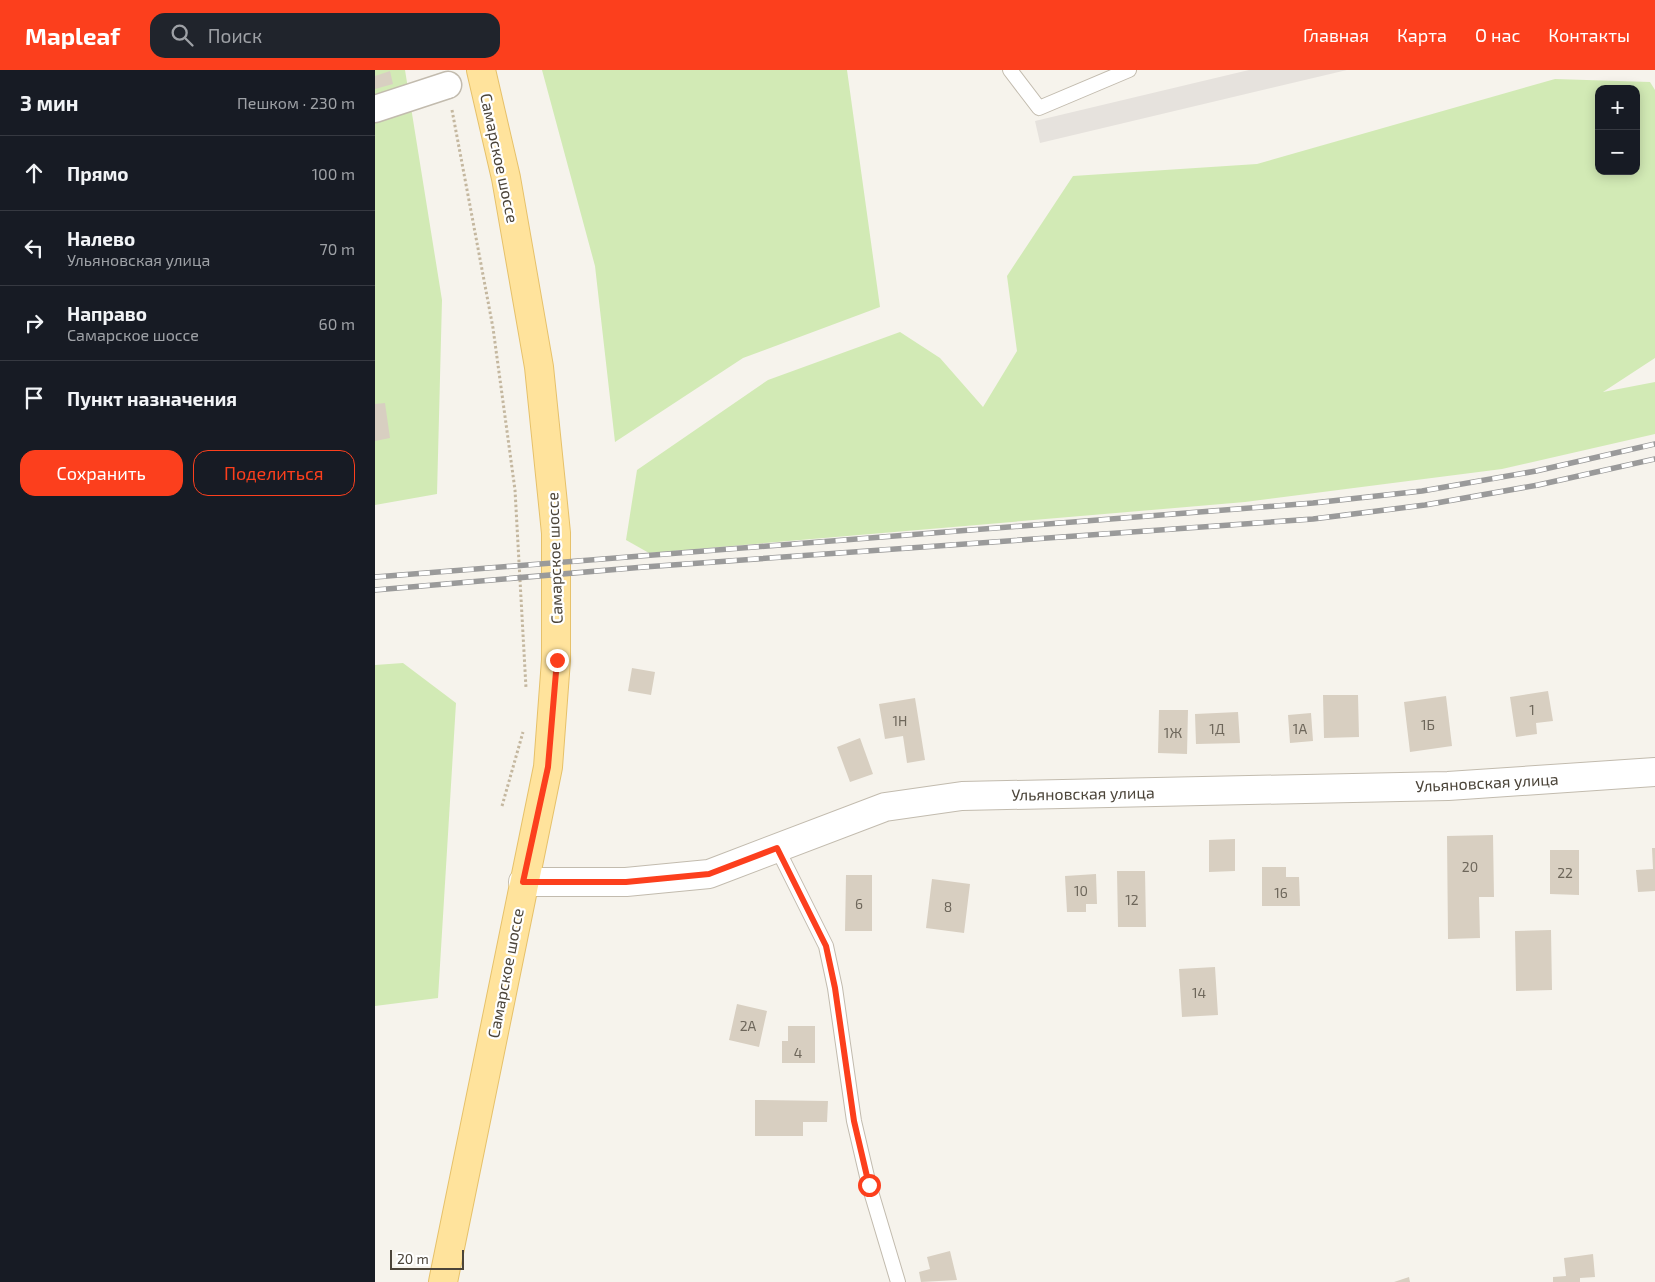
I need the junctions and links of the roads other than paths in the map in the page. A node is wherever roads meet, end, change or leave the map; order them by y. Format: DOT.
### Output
graph roads {
  1 [pos="481,70"];
  2 [pos="1010,70"];
  3 [pos="1129,70"];
  4 [pos="448,85"];
  5 [pos="375,109"];
  6 [pos="1655,772"];
  7 [pos="777,848"];
  8 [pos="523,882"];
  9 [pos="443,1282"];
  10 [pos="899,1282"];
  1 -- 8 [label="main road, Самарское шоссе"];
  2 -- 3 [label="lane"];
  4 -- 5 [label="street"];
  6 -- 7 [label="street, Ульяновская улица"];
  7 -- 8 [label="street, Ульяновская улица"];
  7 -- 10 [label="lane"];
  8 -- 9 [label="main road, Самарское шоссе"];
}
